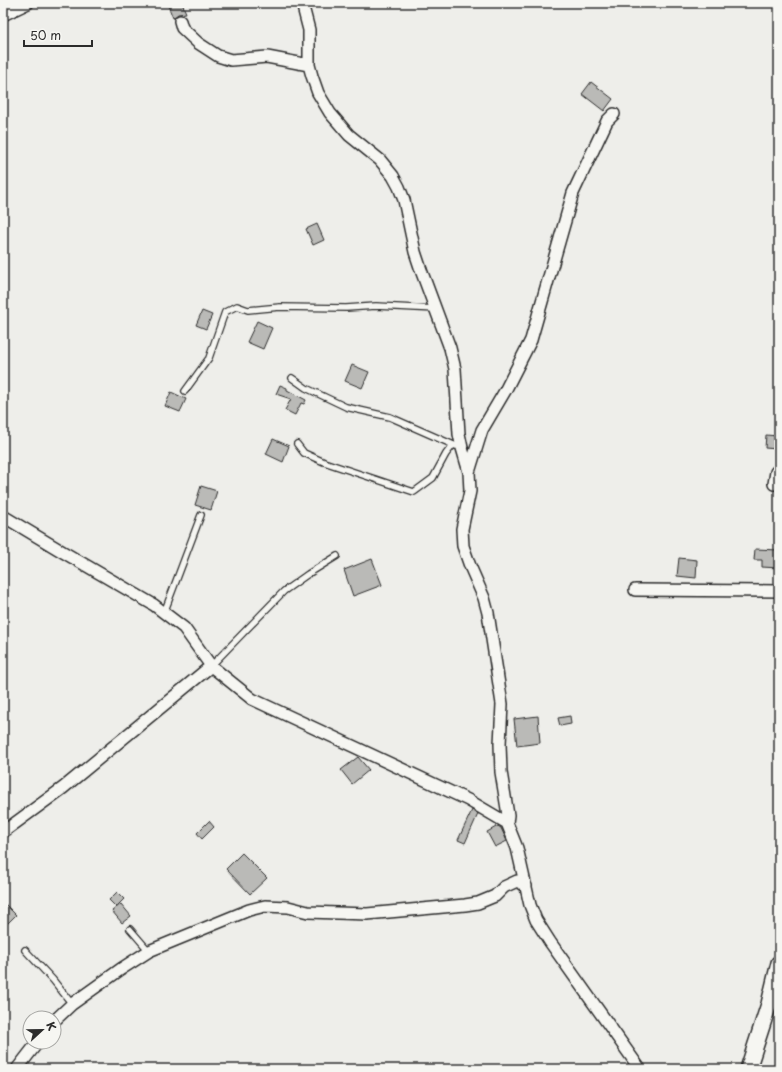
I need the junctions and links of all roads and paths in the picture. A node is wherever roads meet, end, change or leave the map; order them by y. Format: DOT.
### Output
graph roads {
  1 [pos="28,3"];
  2 [pos="302,3"];
  3 [pos="3,15"];
  4 [pos="180,21"];
  5 [pos="309,65"];
  6 [pos="614,114"];
  7 [pos="436,309"];
  8 [pos="292,378"];
  9 [pos="185,391"];
  10 [pos="297,444"];
  11 [pos="458,447"];
  12 [pos="469,472"];
  13 [pos="776,472"];
  14 [pos="779,484"];
  15 [pos="201,515"];
  16 [pos="3,516"];
  17 [pos="337,556"];
  18 [pos="635,590"];
  19 [pos="779,591"];
  20 [pos="164,613"];
  21 [pos="211,666"];
  22 [pos="507,823"];
  23 [pos="3,832"];
  24 [pos="526,886"];
  25 [pos="130,930"];
  26 [pos="24,950"];
  27 [pos="149,951"];
  28 [pos="779,964"];
  29 [pos="72,1004"];
  30 [pos="62,1013"];
  31 [pos="31,1050"];
  32 [pos="16,1069"];
  33 [pos="640,1069"];
  34 [pos="748,1069"];
  1 -- 3 [label="street"];
  2 -- 5 [label="street"];
  4 -- 5 [label="street"];
  5 -- 7 [label="street"];
  6 -- 12 [label="street"];
  7 -- 9 [label="lane"];
  7 -- 11 [label="street"];
  8 -- 11 [label="lane"];
  10 -- 11 [label="lane"];
  11 -- 12 [label="street"];
  12 -- 22 [label="street"];
  13 -- 14 [label="street"];
  15 -- 20 [label="lane"];
  16 -- 20 [label="street"];
  17 -- 21 [label="lane"];
  18 -- 19 [label="street"];
  20 -- 21 [label="street"];
  21 -- 22 [label="street"];
  21 -- 23 [label="street"];
  22 -- 24 [label="street"];
  24 -- 27 [label="street"];
  24 -- 33 [label="street"];
  25 -- 27 [label="lane"];
  26 -- 29 [label="lane"];
  27 -- 29 [label="street"];
  28 -- 34 [label="street"];
  29 -- 30 [label="street"];
  31 -- 32 [label="street"];
}
